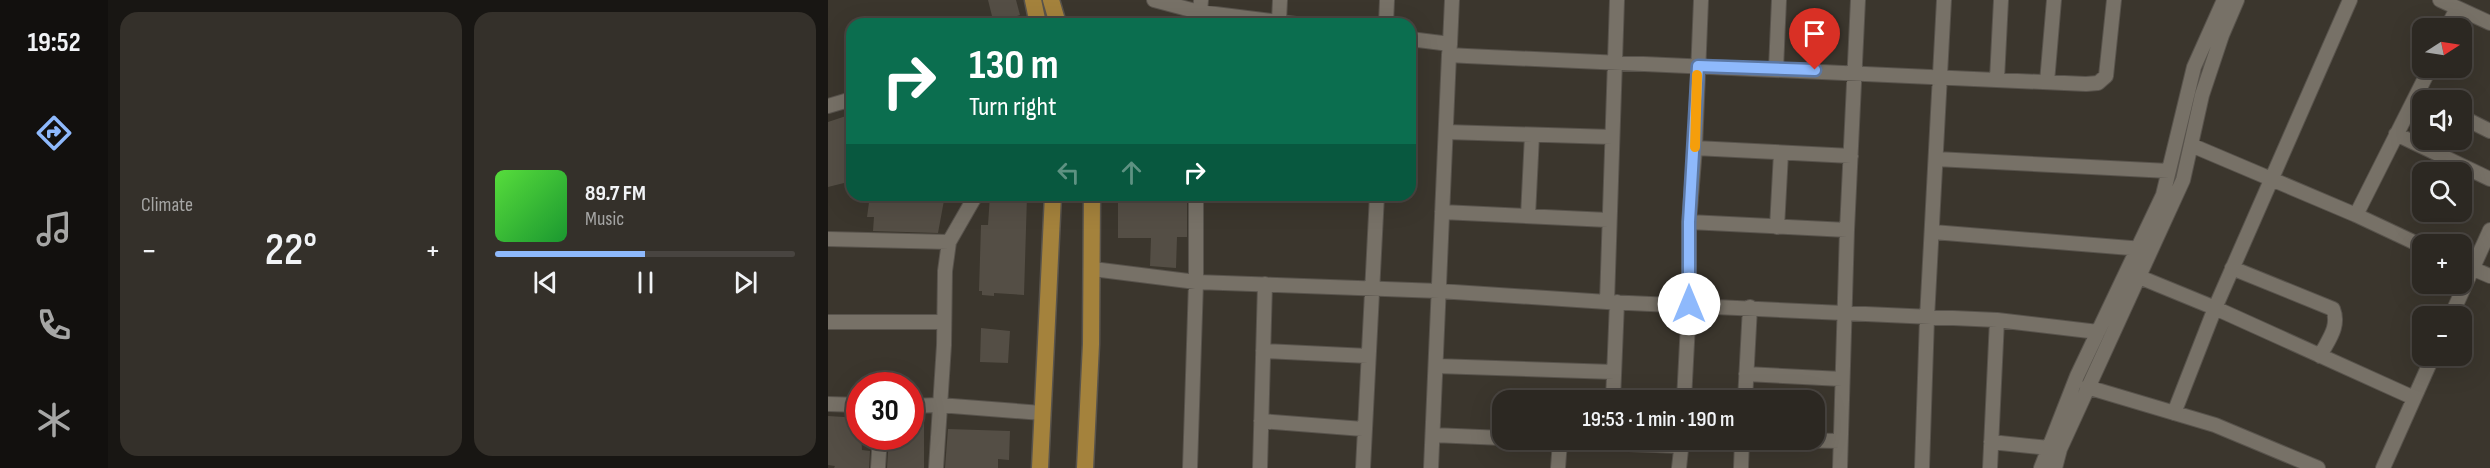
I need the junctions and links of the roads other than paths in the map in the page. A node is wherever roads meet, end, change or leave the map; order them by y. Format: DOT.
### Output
graph roads {
  1 [pos="1033,0"];
  2 [pos="1051,0"];
  3 [pos="1154,0"];
  4 [pos="1280,0"];
  5 [pos="1387,0"];
  6 [pos="1452,0"];
  7 [pos="1617,0"];
  8 [pos="1701,0"];
  9 [pos="1779,0"];
  10 [pos="1858,0"];
  11 [pos="1944,0"];
  12 [pos="2001,0"];
  13 [pos="2054,0"];
  14 [pos="2114,0"];
  15 [pos="2224,0"];
  16 [pos="2237,0"];
  17 [pos="2350,0"];
  18 [pos="2440,0"];
  19 [pos="2457,8"];
  20 [pos="1200,12"];
  21 [pos="1037,18"];
  22 [pos="1056,18"];
  23 [pos="1253,18"];
  24 [pos="1279,18"];
  25 [pos="1386,18"];
  26 [pos="2452,18"];
  27 [pos="2490,23"];
  28 [pos="1416,41"];
  29 [pos="1450,50"];
  30 [pos="1614,63"];
  31 [pos="1698,66"];
  32 [pos="1776,69"];
  33 [pos="1854,72"];
  34 [pos="1941,76"];
  35 [pos="1996,79"];
  36 [pos="2047,82"];
  37 [pos="846,101"];
  38 [pos="828,106"];
  39 [pos="2412,112"];
  40 [pos="2472,122"];
  41 [pos="2490,131"];
  42 [pos="1446,132"];
  43 [pos="2396,134"];
  44 [pos="1532,135"];
  45 [pos="1612,138"];
  46 [pos="2191,145"];
  47 [pos="1695,148"];
  48 [pos="1781,153"];
  49 [pos="1851,156"];
  50 [pos="1936,159"];
  51 [pos="2169,171"];
  52 [pos="2490,179"];
  53 [pos="2271,180"];
  54 [pos="973,201"];
  55 [pos="1053,201"];
  56 [pos="1092,201"];
  57 [pos="1196,201"];
  58 [pos="1377,201"];
  59 [pos="1442,212"];
  60 [pos="2356,215"];
  61 [pos="1528,216"];
  62 [pos="1608,220"];
  63 [pos="1689,222"];
  64 [pos="1777,227"];
  65 [pos="1847,230"];
  66 [pos="2490,230"];
  67 [pos="1933,232"];
  68 [pos="828,239"];
  69 [pos="2412,241"];
  70 [pos="949,242"];
  71 [pos="2144,249"];
  72 [pos="2472,258"];
  73 [pos="2232,268"];
  74 [pos="2472,268"];
  75 [pos="1093,269"];
  76 [pos="2137,276"];
  77 [pos="2490,276"];
  78 [pos="1196,282"];
  79 [pos="1265,284"];
  80 [pos="1371,290"];
  81 [pos="1439,291"];
  82 [pos="1612,302"];
  83 [pos="1689,304"];
  84 [pos="1750,307"];
  85 [pos="2215,308"];
  86 [pos="1845,313"];
  87 [pos="1927,318"];
  88 [pos="1997,320"];
  89 [pos="828,322"];
  90 [pos="944,322"];
  91 [pos="2098,332"];
  92 [pos="1263,351"];
  93 [pos="1368,356"];
  94 [pos="2320,356"];
  95 [pos="1436,366"];
  96 [pos="2429,366"];
  97 [pos="1614,372"];
  98 [pos="1746,374"];
  99 [pos="1842,379"];
  100 [pos="2087,387"];
  101 [pos="1613,390"];
  102 [pos="1685,390"];
  103 [pos="1745,390"];
  104 [pos="2414,399"];
  105 [pos="828,404"];
  106 [pos="846,405"];
  107 [pos="924,405"];
  108 [pos="939,405"];
  109 [pos="1042,413"];
  110 [pos="2174,413"];
  111 [pos="1261,421"];
  112 [pos="1363,429"];
  113 [pos="1433,435"];
  114 [pos="1492,438"];
  115 [pos="1825,441"];
  116 [pos="1840,441"];
  117 [pos="1991,442"];
  118 [pos="2049,448"];
  119 [pos="879,450"];
  120 [pos="1559,450"];
  121 [pos="1680,450"];
  122 [pos="1742,450"];
  123 [pos="878,468"];
  124 [pos="936,468"];
  125 [pos="1040,468"];
  126 [pos="1085,468"];
  127 [pos="1190,468"];
  128 [pos="1260,468"];
  129 [pos="1363,468"];
  130 [pos="1431,468"];
  131 [pos="1558,468"];
  132 [pos="1679,468"];
  133 [pos="1741,468"];
  134 [pos="1840,468"];
  135 [pos="1922,468"];
  136 [pos="1990,468"];
  137 [pos="2041,468"];
  138 [pos="2055,468"];
  139 [pos="2318,468"];
  140 [pos="2383,468"];
  1 -- 21 [label="main road"];
  2 -- 22 [label="main road"];
  3 -- 20 [label="street"];
  4 -- 24 [label="street"];
  5 -- 25 [label="street"];
  6 -- 29 [label="street"];
  7 -- 30 [label="street"];
  8 -- 31 [label="street"];
  9 -- 32 [label="street"];
  10 -- 33 [label="street"];
  11 -- 34 [label="street"];
  12 -- 35 [label="street"];
  13 -- 36 [label="street"];
  14 -- 36 [label="street"];
  15 -- 51 [label="street"];
  16 -- 46 [label="street"];
  17 -- 53 [label="street"];
  18 -- 19 [label="street"];
  19 -- 26 [label="street"];
  19 -- 27 [label="street"];
  20 -- 23 [label="street"];
  28 -- 29 [label="street"];
  29 -- 30 [label="street"];
  29 -- 42 [label="street"];
  30 -- 31 [label="street"];
  30 -- 45 [label="street"];
  31 -- 32 [label="street"];
  31 -- 47 [label="street"];
  32 -- 33 [label="street"];
  33 -- 34 [label="street"];
  33 -- 49 [label="street"];
  34 -- 35 [label="street"];
  34 -- 50 [label="street"];
  35 -- 36 [label="street"];
  37 -- 38 [label="street"];
  39 -- 43 [label="street"];
  40 -- 41 [label="street"];
  42 -- 44 [label="street"];
  42 -- 59 [label="street"];
  43 -- 52 [label="street"];
  43 -- 60 [label="street"];
  44 -- 45 [label="street"];
  44 -- 61 [label="street"];
  45 -- 62 [label="street"];
  46 -- 53 [label="street"];
  46 -- 71 [label="street"];
  47 -- 48 [label="street"];
  47 -- 63 [label="street"];
  48 -- 49 [label="street"];
  48 -- 64 [label="street"];
  49 -- 65 [label="street"];
  50 -- 51 [label="street"];
  50 -- 67 [label="street"];
  51 -- 71 [label="street"];
  53 -- 60 [label="street"];
  53 -- 73 [label="street"];
  54 -- 70 [label="street"];
  55 -- 109 [label="main road"];
  56 -- 75 [label="main road"];
  57 -- 78 [label="street"];
  58 -- 80 [label="street"];
  59 -- 61 [label="street"];
  59 -- 81 [label="street"];
  60 -- 69 [label="street"];
  61 -- 62 [label="street"];
  62 -- 82 [label="street"];
  63 -- 64 [label="street"];
  63 -- 83 [label="street"];
  64 -- 65 [label="street"];
  65 -- 86 [label="street"];
  66 -- 72 [label="street"];
  67 -- 71 [label="street"];
  67 -- 87 [label="street"];
  68 -- 70 [label="street"];
  70 -- 90 [label="street"];
  71 -- 76 [label="street"];
  71 -- 91 [label="street"];
  73 -- 85 [label="street"];
  73 -- 94 [label="street"];
  74 -- 77 [label="street"];
  75 -- 78 [label="street"];
  75 -- 126 [label="main road"];
  76 -- 85 [label="street"];
  76 -- 100 [label="street"];
  78 -- 79 [label="street"];
  78 -- 127 [label="street"];
  79 -- 80 [label="street"];
  79 -- 92 [label="street"];
  80 -- 81 [label="street"];
  80 -- 93 [label="street"];
  81 -- 82 [label="street"];
  81 -- 95 [label="street"];
  82 -- 83 [label="street"];
  82 -- 97 [label="street"];
  83 -- 84 [label="street"];
  83 -- 102 [label="street"];
  84 -- 86 [label="street"];
  84 -- 98 [label="street"];
  85 -- 94 [label="street"];
  85 -- 110 [label="street"];
  86 -- 87 [label="street"];
  86 -- 99 [label="street"];
  87 -- 88 [label="street"];
  87 -- 135 [label="street"];
  88 -- 91 [label="street"];
  88 -- 117 [label="street"];
  89 -- 90 [label="street"];
  90 -- 108 [label="street"];
  91 -- 118 [label="street"];
  92 -- 93 [label="street"];
  92 -- 111 [label="street"];
  93 -- 112 [label="street"];
  94 -- 104 [label="street"];
  95 -- 97 [label="street"];
  95 -- 113 [label="street"];
  96 -- 104 [label="street"];
  97 -- 101 [label="street"];
  98 -- 99 [label="street"];
  98 -- 103 [label="street"];
  99 -- 116 [label="street"];
  100 -- 110 [label="street"];
  100 -- 138 [label="street"];
  104 -- 140 [label="street"];
  105 -- 106 [label="street"];
  107 -- 108 [label="street"];
  108 -- 109 [label="street"];
  108 -- 124 [label="street"];
  109 -- 125 [label="main road"];
  110 -- 139 [label="street"];
  111 -- 112 [label="street"];
  111 -- 128 [label="street"];
  112 -- 129 [label="street"];
  113 -- 114 [label="street"];
  113 -- 130 [label="street"];
  115 -- 116 [label="street"];
  116 -- 134 [label="street"];
  117 -- 118 [label="street"];
  117 -- 136 [label="street"];
  118 -- 137 [label="street"];
  119 -- 123 [label="street"];
  120 -- 131 [label="street"];
  121 -- 132 [label="street"];
  122 -- 133 [label="street"];
}
